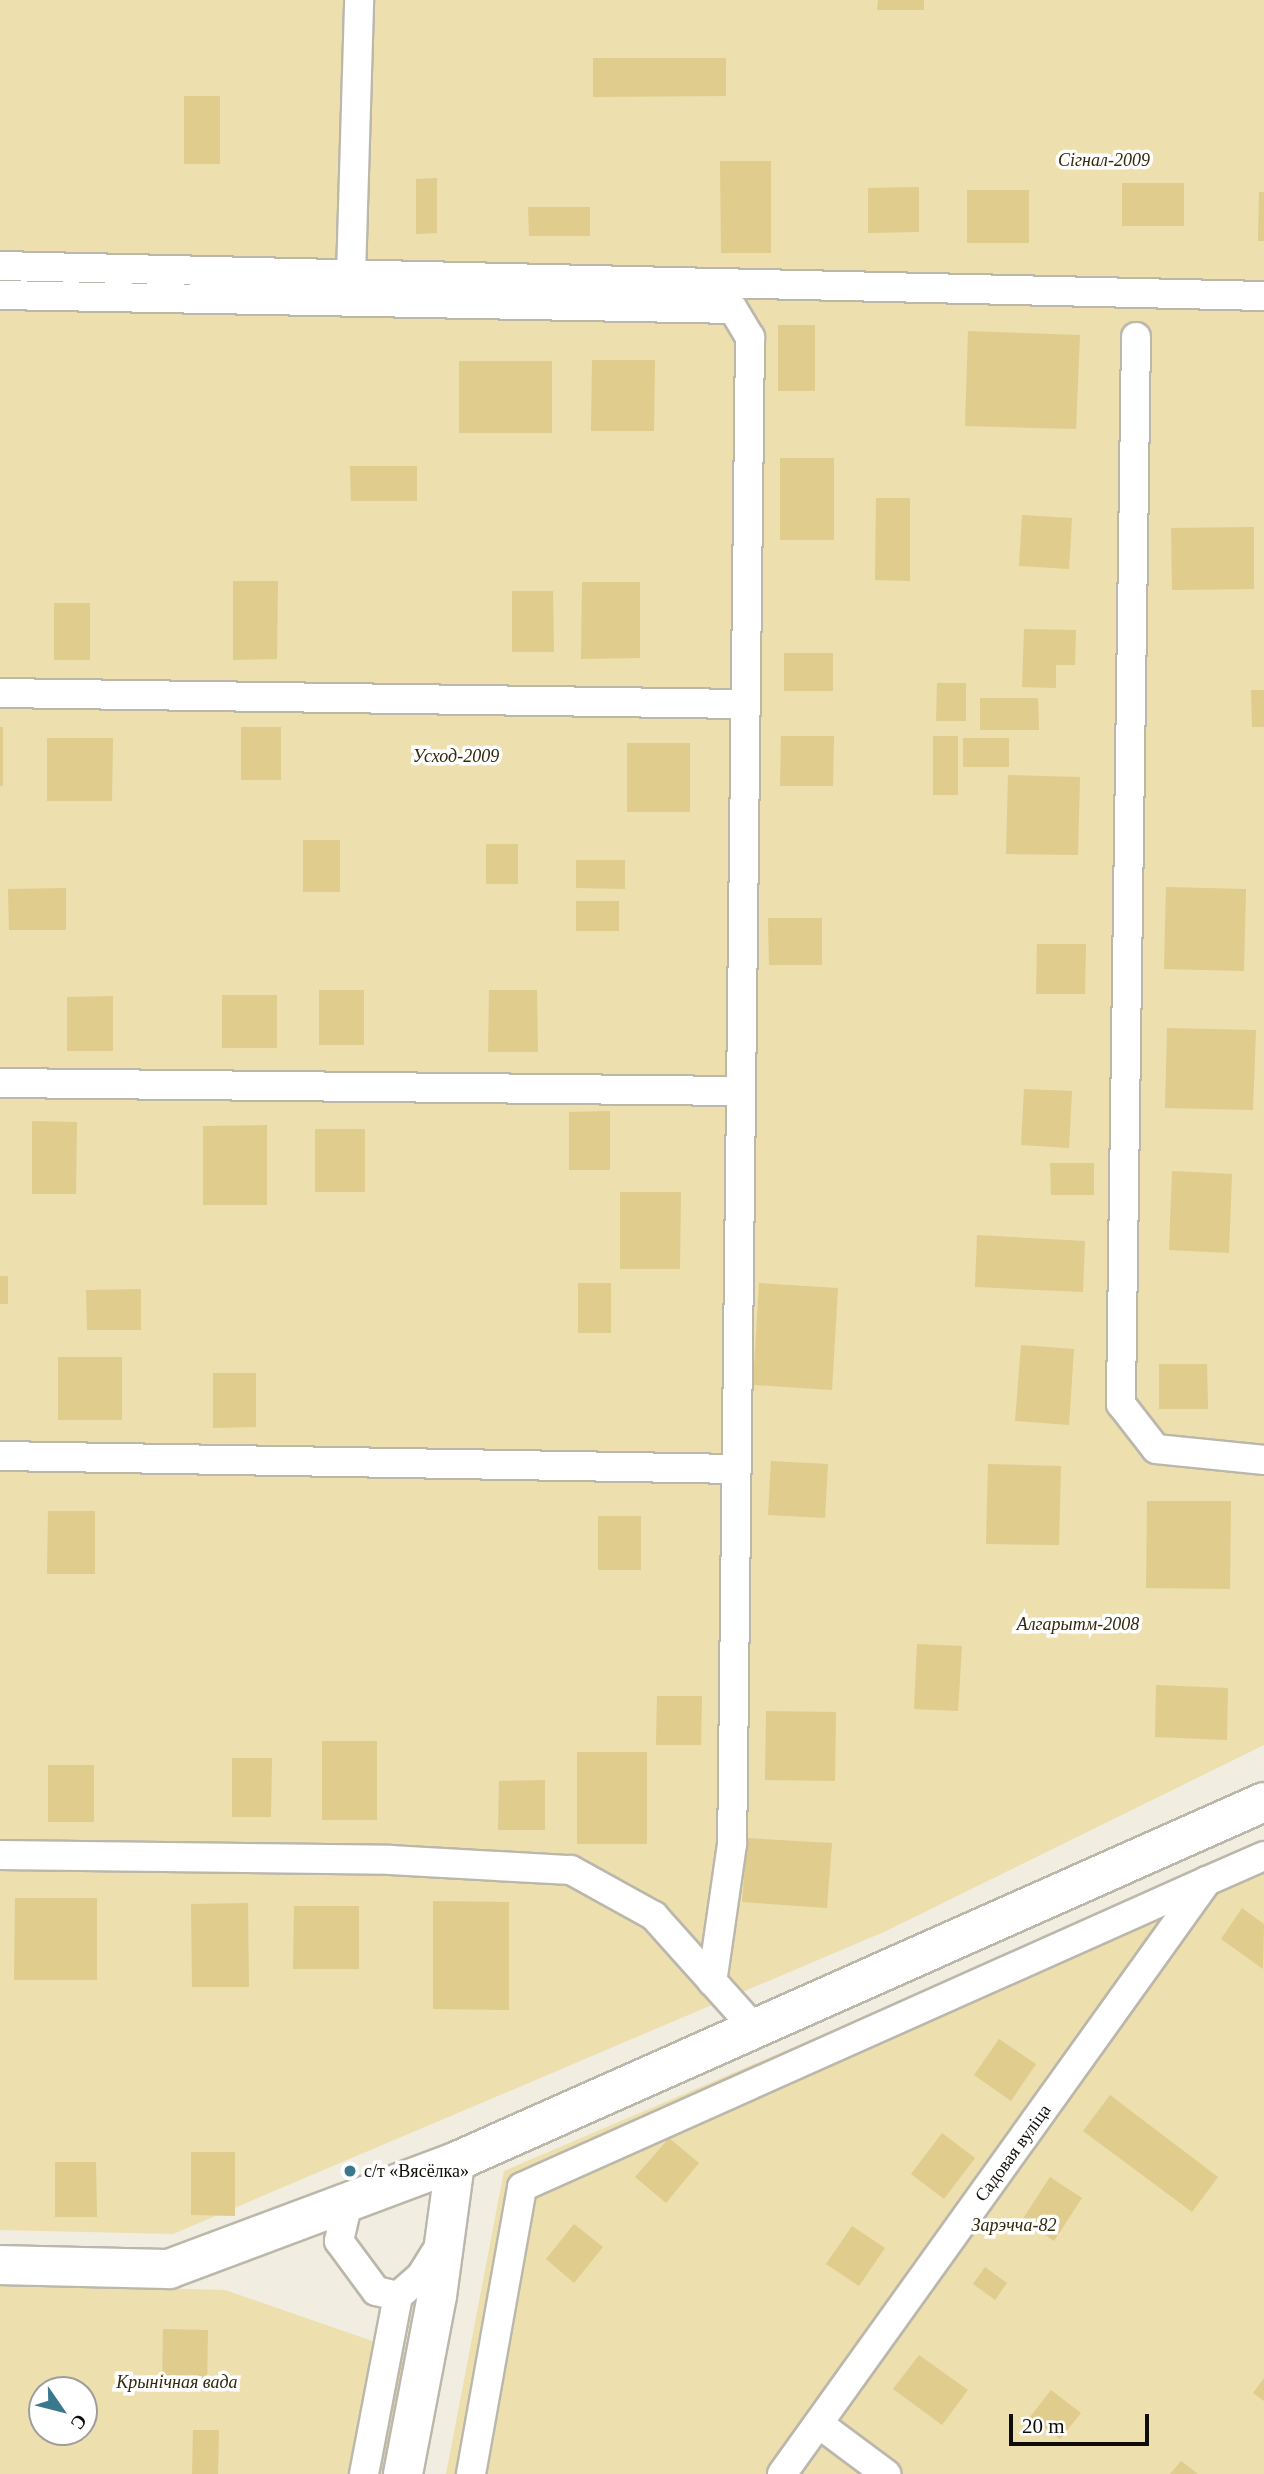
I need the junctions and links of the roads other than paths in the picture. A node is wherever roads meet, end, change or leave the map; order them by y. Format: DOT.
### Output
graph roads {
  1 [pos="359,0"];
  2 [pos="0,266"];
  3 [pos="351,275"];
  4 [pos="0,295"];
  5 [pos="1264,296"];
  6 [pos="1136,337"];
  7 [pos="0,693"];
  8 [pos="745,704"];
  9 [pos="0,1083"];
  10 [pos="740,1091"];
  11 [pos="0,1456"];
  12 [pos="1264,1460"];
  13 [pos="736,1469"];
  14 [pos="1264,1801"];
  15 [pos="0,1855"];
  16 [pos="1264,1856"];
  17 [pos="1207,1881"];
  18 [pos="712,1982"];
  19 [pos="754,2028"];
  20 [pos="455,2162"];
  21 [pos="348,2202"];
  22 [pos="443,2242"];
  23 [pos="0,2265"];
  24 [pos="398,2296"];
  25 [pos="820,2424"];
  26 [pos="364,2474"];
  27 [pos="403,2474"];
  28 [pos="471,2474"];
  29 [pos="782,2474"];
  30 [pos="886,2474"];
  1 -- 3 [label="lane"];
  2 -- 3 [label="lane"];
  3 -- 5 [label="lane"];
  4 -- 8 [label="lane"];
  6 -- 12 [label="lane"];
  7 -- 8 [label="lane"];
  8 -- 10 [label="lane"];
  9 -- 10 [label="lane"];
  10 -- 13 [label="lane"];
  11 -- 13 [label="lane"];
  13 -- 18 [label="lane"];
  14 -- 19 [label="street"];
  15 -- 18 [label="lane"];
  16 -- 17 [label="lane"];
  17 -- 25 [label="lane, Садовая вуліца"];
  17 -- 28 [label="lane"];
  18 -- 19 [label="lane"];
  19 -- 20 [label="street"];
  20 -- 21 [label="street"];
  20 -- 22 [label="street"];
  21 -- 23 [label="street"];
  21 -- 24 [label="lane"];
  22 -- 24 [label="lane"];
  22 -- 27 [label="street"];
  24 -- 26 [label="lane"];
  25 -- 29 [label="lane, Садовая вуліца"];
  25 -- 30 [label="lane"];
}
